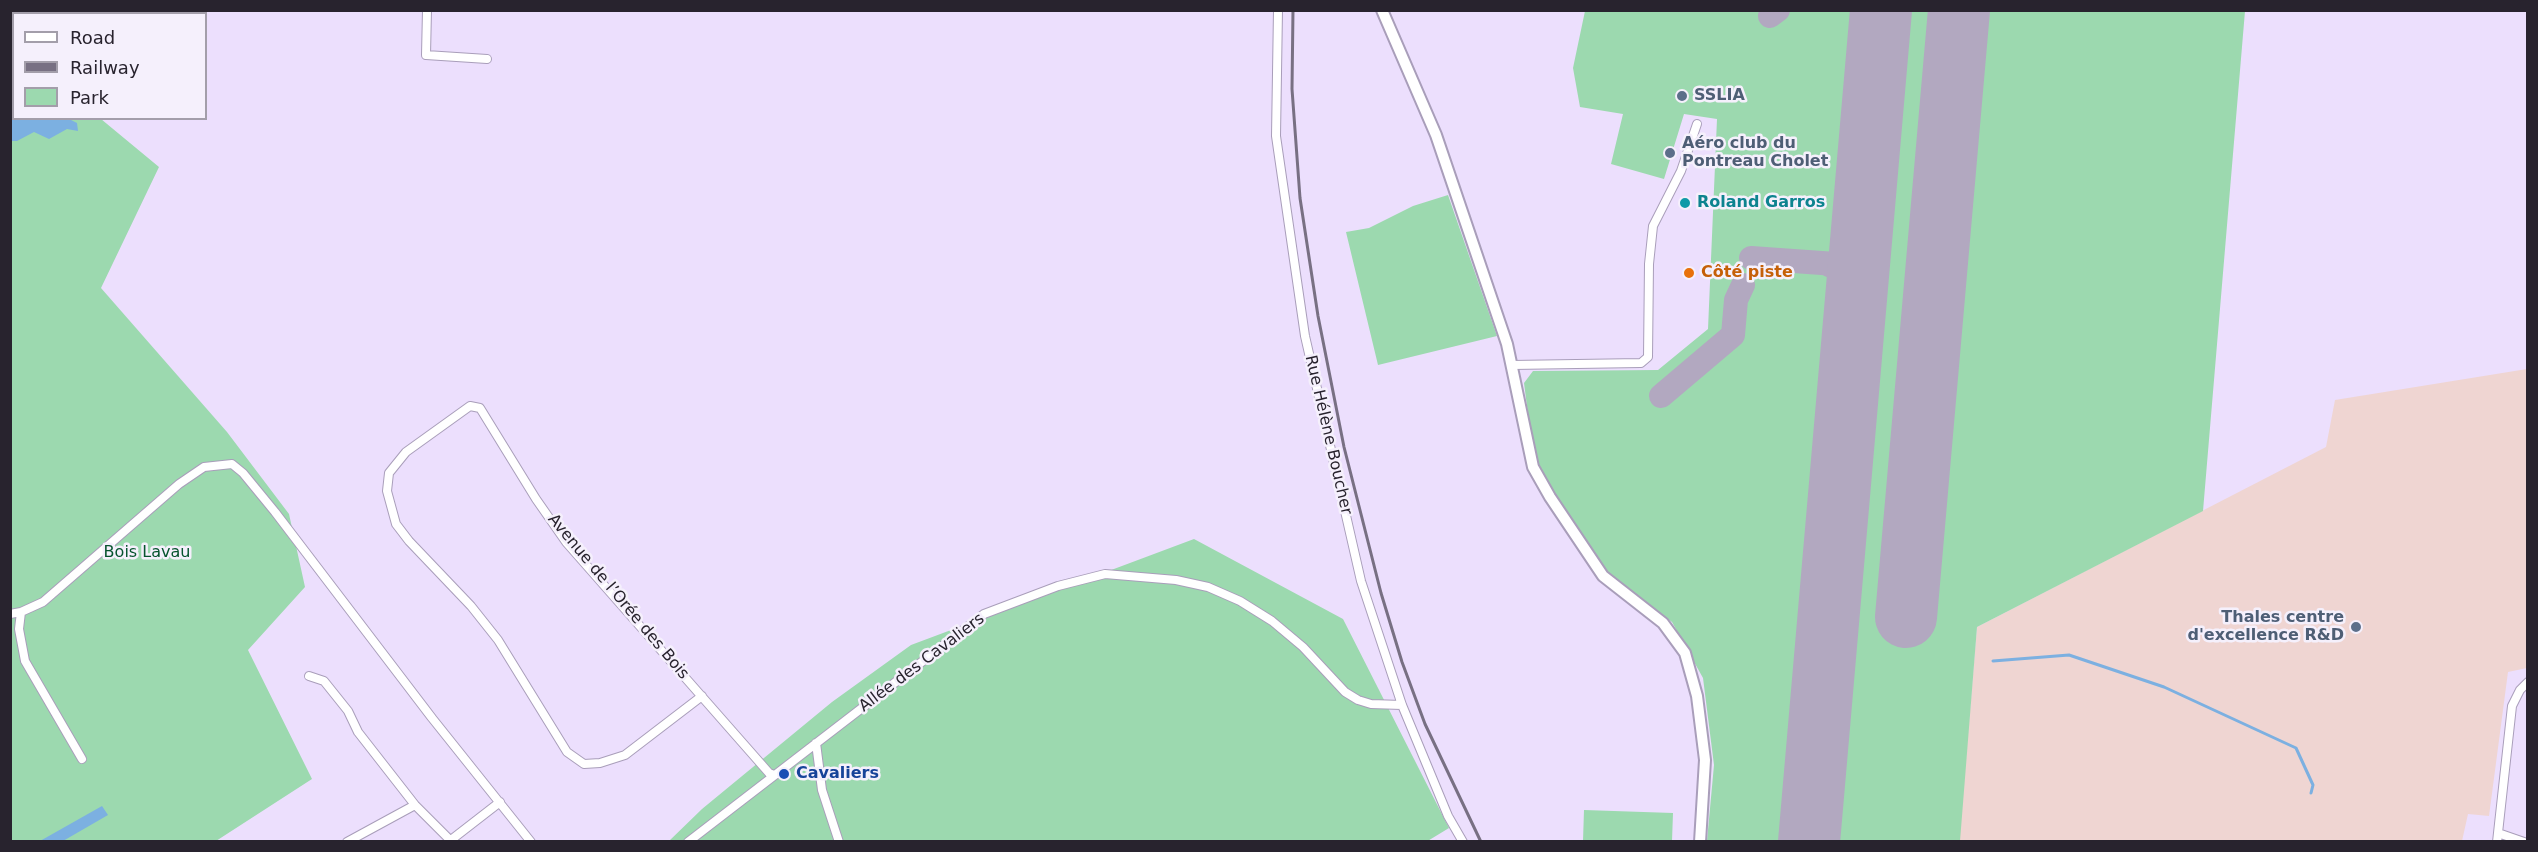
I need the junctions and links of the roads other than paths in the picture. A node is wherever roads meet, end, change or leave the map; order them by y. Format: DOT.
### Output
graph roads {
  1 [pos="427,10"];
  2 [pos="1278,10"];
  3 [pos="1382,10"];
  4 [pos="487,59"];
  5 [pos="1697,124"];
  6 [pos="1512,365"];
  7 [pos="21,612"];
  8 [pos="10,614"];
  9 [pos="309,676"];
  10 [pos="2528,682"];
  11 [pos="702,696"];
  12 [pos="1402,705"];
  13 [pos="816,743"];
  14 [pos="82,759"];
  15 [pos="774,775"];
  16 [pos="500,802"];
  17 [pos="415,805"];
  18 [pos="2497,837"];
  19 [pos="451,841"];
  20 [pos="347,842"];
  21 [pos="531,842"];
  22 [pos="688,842"];
  23 [pos="839,842"];
  24 [pos="1462,842"];
  25 [pos="1700,842"];
  26 [pos="2524,842"];
  1 -- 4 [label="street"];
  2 -- 12 [label="street, Rue Hélène Boucher"];
  3 -- 6 [label="street"];
  5 -- 6 [label="street"];
  6 -- 25 [label="street"];
  7 -- 8 [label="street"];
  7 -- 14 [label="street"];
  7 -- 16 [label="street"];
  9 -- 17 [label="street"];
  10 -- 18 [label="street"];
  11 -- 11 [label="street, Avenue de l’Orée des Bois"];
  11 -- 15 [label="street, Avenue de l’Orée des Bois"];
  12 -- 13 [label="street, Allée des Cavaliers"];
  12 -- 24 [label="street, Rue Hélène Boucher"];
  13 -- 15 [label="street, Allée des Cavaliers"];
  13 -- 23 [label="street"];
  15 -- 22 [label="street, Allée des Cavaliers"];
  16 -- 19 [label="street"];
  16 -- 21 [label="street"];
  17 -- 19 [label="street"];
  17 -- 20 [label="street"];
  18 -- 26 [label="street"];
}
